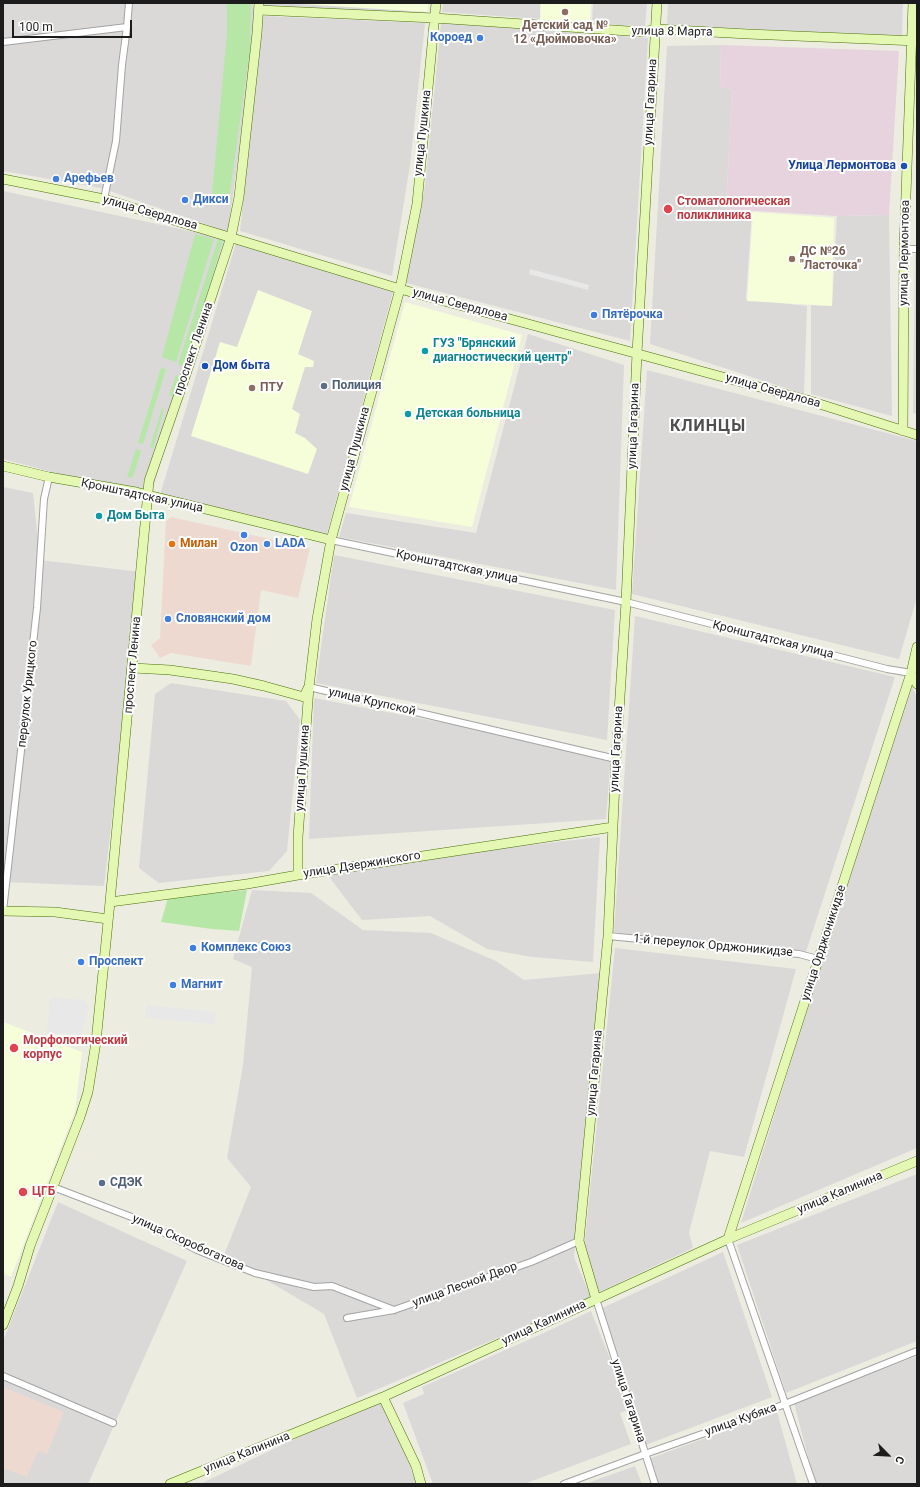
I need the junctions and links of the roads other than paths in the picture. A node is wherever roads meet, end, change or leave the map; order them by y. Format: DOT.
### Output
graph roads {
  1 [pos="129,3"];
  2 [pos="436,3"];
  3 [pos="658,3"];
  4 [pos="913,3"];
  5 [pos="259,6"];
  6 [pos="434,18"];
  7 [pos="128,27"];
  8 [pos="656,29"];
  9 [pos="915,41"];
  10 [pos="3,42"];
  11 [pos="3,180"];
  12 [pos="104,199"];
  13 [pos="231,237"];
  14 [pos="904,249"];
  15 [pos="917,249"];
  16 [pos="400,289"];
  17 [pos="636,353"];
  18 [pos="903,431"];
  19 [pos="917,435"];
  20 [pos="3,466"];
  21 [pos="49,477"];
  22 [pos="147,494"];
  23 [pos="331,540"];
  24 [pos="626,602"];
  25 [pos="917,647"];
  26 [pos="133,668"];
  27 [pos="911,673"];
  28 [pos="917,684"];
  29 [pos="309,687"];
  30 [pos="616,759"];
  31 [pos="613,827"];
  32 [pos="298,875"];
  33 [pos="110,902"];
  34 [pos="3,911"];
  35 [pos="108,919"];
  36 [pos="608,936"];
  37 [pos="818,959"];
  38 [pos="917,1161"];
  39 [pos="53,1187"];
  40 [pos="728,1239"];
  41 [pos="580,1241"];
  42 [pos="596,1299"];
  43 [pos="394,1310"];
  44 [pos="347,1318"];
  45 [pos="3,1325"];
  46 [pos="917,1351"];
  47 [pos="3,1376"];
  48 [pos="383,1397"];
  49 [pos="785,1404"];
  50 [pos="113,1423"];
  51 [pos="645,1454"];
  52 [pos="170,1484"];
  53 [pos="421,1484"];
  54 [pos="564,1484"];
  55 [pos="655,1484"];
  56 [pos="812,1484"];
  1 -- 7 [label="street"];
  2 -- 6 [label="street, улица Пушкина"];
  3 -- 8 [label="street, улица Гагарина"];
  4 -- 9 [label="street, улица Лермонтова"];
  5 -- 6 [label="street, улица 8 Марта"];
  5 -- 13 [label="street, проспект Ленина"];
  6 -- 8 [label="street, улица 8 Марта"];
  6 -- 16 [label="street, улица Пушкина"];
  7 -- 10 [label="street"];
  7 -- 12 [label="street"];
  8 -- 9 [label="street, улица 8 Марта"];
  8 -- 17 [label="street, улица Гагарина"];
  9 -- 14 [label="street, улица Лермонтова"];
  11 -- 12 [label="street, улица Свердлова"];
  12 -- 13 [label="street, улица Свердлова"];
  13 -- 16 [label="street, улица Свердлова"];
  13 -- 22 [label="street, проспект Ленина"];
  14 -- 15 [label="street"];
  14 -- 18 [label="street, улица Лермонтова"];
  16 -- 17 [label="street, улица Свердлова"];
  16 -- 23 [label="street, улица Пушкина"];
  17 -- 18 [label="street, улица Свердлова"];
  17 -- 24 [label="street, улица Гагарина"];
  18 -- 19 [label="street, улица Свердлова"];
  20 -- 21 [label="street, Кронштадтская улица"];
  21 -- 22 [label="street, Кронштадтская улица"];
  21 -- 34 [label="street, переулок Урицкого"];
  22 -- 23 [label="street, Кронштадтская улица"];
  22 -- 26 [label="street, проспект Ленина"];
  23 -- 24 [label="street, Кронштадтская улица"];
  23 -- 29 [label="street, улица Пушкина"];
  24 -- 27 [label="street, Кронштадтская улица"];
  24 -- 30 [label="street, улица Гагарина"];
  25 -- 27 [label="street, улица Орджоникидзе"];
  26 -- 29 [label="street"];
  26 -- 33 [label="street, проспект Ленина"];
  27 -- 28 [label="street"];
  27 -- 37 [label="street, улица Орджоникидзе"];
  29 -- 30 [label="street, улица Крупской"];
  29 -- 32 [label="street, улица Пушкина"];
  30 -- 31 [label="street, улица Гагарина"];
  31 -- 32 [label="street, улица Дзержинского"];
  31 -- 36 [label="street, улица Гагарина"];
  32 -- 33 [label="street, улица Дзержинского"];
  33 -- 35 [label="street, проспект Ленина"];
  34 -- 35 [label="street"];
  35 -- 39 [label="street, проспект Ленина"];
  36 -- 37 [label="street, 1-й переулок Орджоникидзе"];
  36 -- 41 [label="street, улица Гагарина"];
  37 -- 40 [label="street, улица Орджоникидзе"];
  38 -- 40 [label="street, улица Калинина"];
  39 -- 43 [label="street, улица Скоробогатова"];
  39 -- 45 [label="street, проспект Ленина"];
  40 -- 42 [label="street, улица Калинина"];
  40 -- 49 [label="street"];
  41 -- 42 [label="street, улица Гагарина"];
  41 -- 43 [label="street, улица Лесной Двор"];
  42 -- 48 [label="street, улица Калинина"];
  42 -- 51 [label="street, улица Гагарина"];
  43 -- 44 [label="street, улица Лесной Двор"];
  46 -- 49 [label="street, улица Кубяка"];
  47 -- 50 [label="street"];
  48 -- 52 [label="street, улица Калинина"];
  48 -- 53 [label="street"];
  49 -- 51 [label="street, улица Кубяка"];
  49 -- 56 [label="street"];
  51 -- 54 [label="street, улица Кубяка"];
  51 -- 55 [label="street, улица Гагарина"];
}
